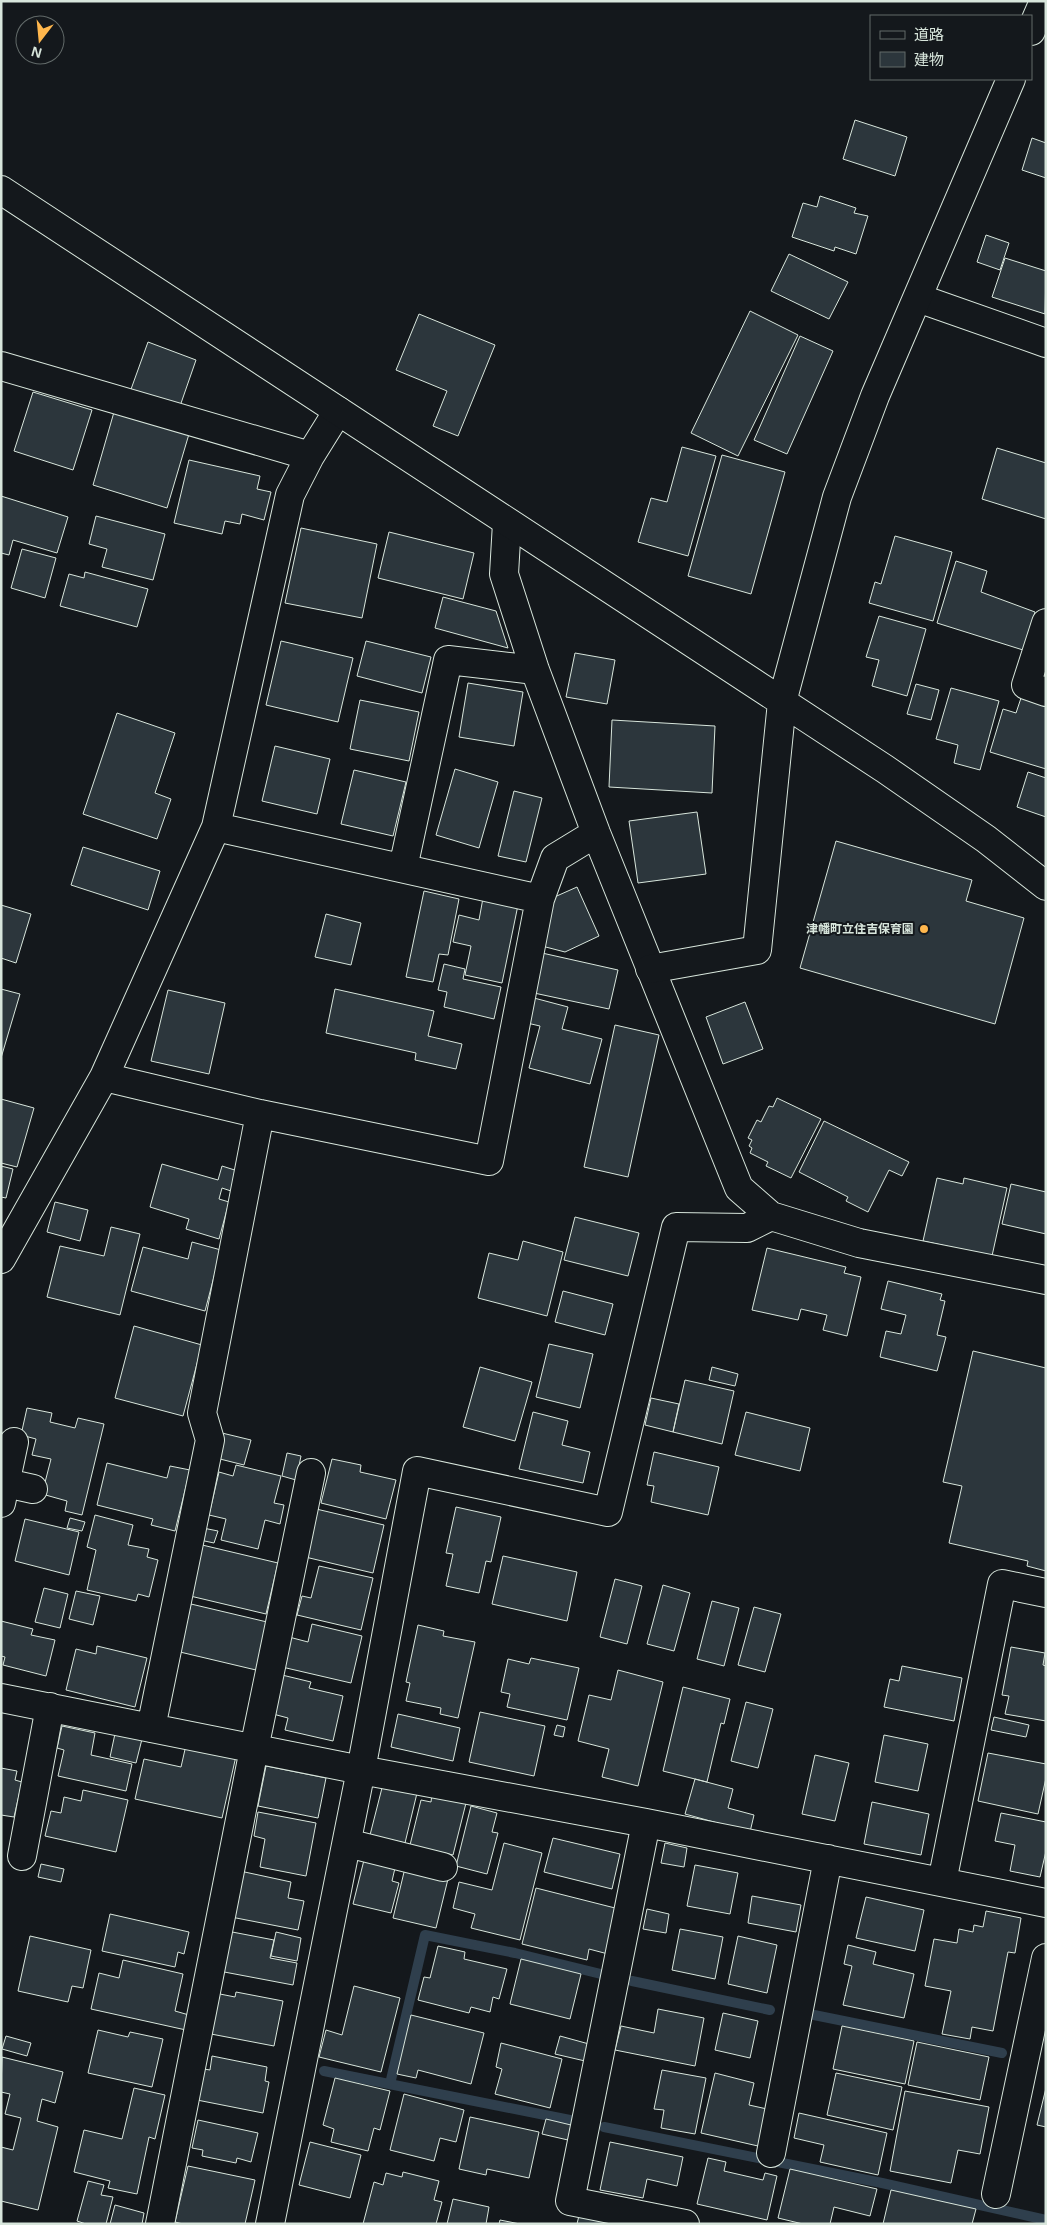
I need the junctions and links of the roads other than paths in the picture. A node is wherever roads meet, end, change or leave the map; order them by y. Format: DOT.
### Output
graph roads {
  1 [pos="1044,1"];
  2 [pos="1032,29"];
  3 [pos="1011,80"];
  4 [pos="1,190"];
  5 [pos="918,298"];
  6 [pos="1046,343"];
  7 [pos="1,366"];
  8 [pos="338,411"];
  9 [pos="310,456"];
  10 [pos="507,522"];
  11 [pos="1046,623"];
  12 [pos="535,670"];
  13 [pos="1046,692"];
  14 [pos="782,702"];
  15 [pos="216,827"];
  16 [pos="596,833"];
  17 [pos="403,868"];
  18 [pos="1046,886"];
  19 [pos="540,899"];
  20 [pos="650,969"];
  21 [pos="104,1077"];
  22 [pos="260,1114"];
  23 [pos="771,1216"];
  24 [pos="1,1259"];
  25 [pos="1046,1280"];
  26 [pos="14,1442"];
  27 [pos="311,1473"];
  28 [pos="33,1488"];
  29 [pos="4,1493"];
  30 [pos="1046,1593"];
  31 [pos="1,1698"];
  32 [pos="50,1708"];
  33 [pos="151,1728"];
  34 [pos="254,1749"];
  35 [pos="362,1770"];
  36 [pos="646,1823"];
  37 [pos="347,1843"];
  38 [pos="22,1856"];
  39 [pos="828,1859"];
  40 [pos="443,1867"];
  41 [pos="942,1882"];
  42 [pos="1046,1903"];
  43 [pos="1046,1958"];
  44 [pos="771,2153"];
  45 [pos="996,2194"];
  46 [pos="160,2224"];
  47 [pos="270,2224"];
  48 [pos="684,2224"];
  1 -- 2 [label="street"];
  3 -- 5 [label="street"];
  4 -- 8 [label="street"];
  5 -- 6 [label="street"];
  5 -- 14 [label="street"];
  7 -- 9 [label="street"];
  8 -- 9 [label="street"];
  8 -- 10 [label="street"];
  9 -- 15 [label="street"];
  10 -- 12 [label="street"];
  10 -- 14 [label="street"];
  11 -- 13 [label="street"];
  12 -- 16 [label="street"];
  12 -- 17 [label="street"];
  14 -- 18 [label="street"];
  14 -- 20 [label="street"];
  15 -- 17 [label="street"];
  15 -- 21 [label="street"];
  16 -- 19 [label="street"];
  16 -- 20 [label="street"];
  17 -- 19 [label="street"];
  19 -- 22 [label="street"];
  20 -- 23 [label="street"];
  21 -- 22 [label="street"];
  21 -- 24 [label="street"];
  22 -- 33 [label="street"];
  23 -- 25 [label="street"];
  23 -- 35 [label="street"];
  26 -- 29 [label="street"];
  27 -- 34 [label="street"];
  28 -- 29 [label="street"];
  30 -- 41 [label="street"];
  31 -- 32 [label="street"];
  32 -- 33 [label="street"];
  32 -- 38 [label="street"];
  33 -- 34 [label="street"];
  34 -- 35 [label="street"];
  34 -- 46 [label="street"];
  35 -- 36 [label="street"];
  35 -- 37 [label="street"];
  36 -- 39 [label="street"];
  36 -- 48 [label="street"];
  37 -- 40 [label="street"];
  37 -- 47 [label="street"];
  39 -- 41 [label="street"];
  39 -- 44 [label="street"];
  41 -- 42 [label="street"];
  43 -- 45 [label="street"];
}
